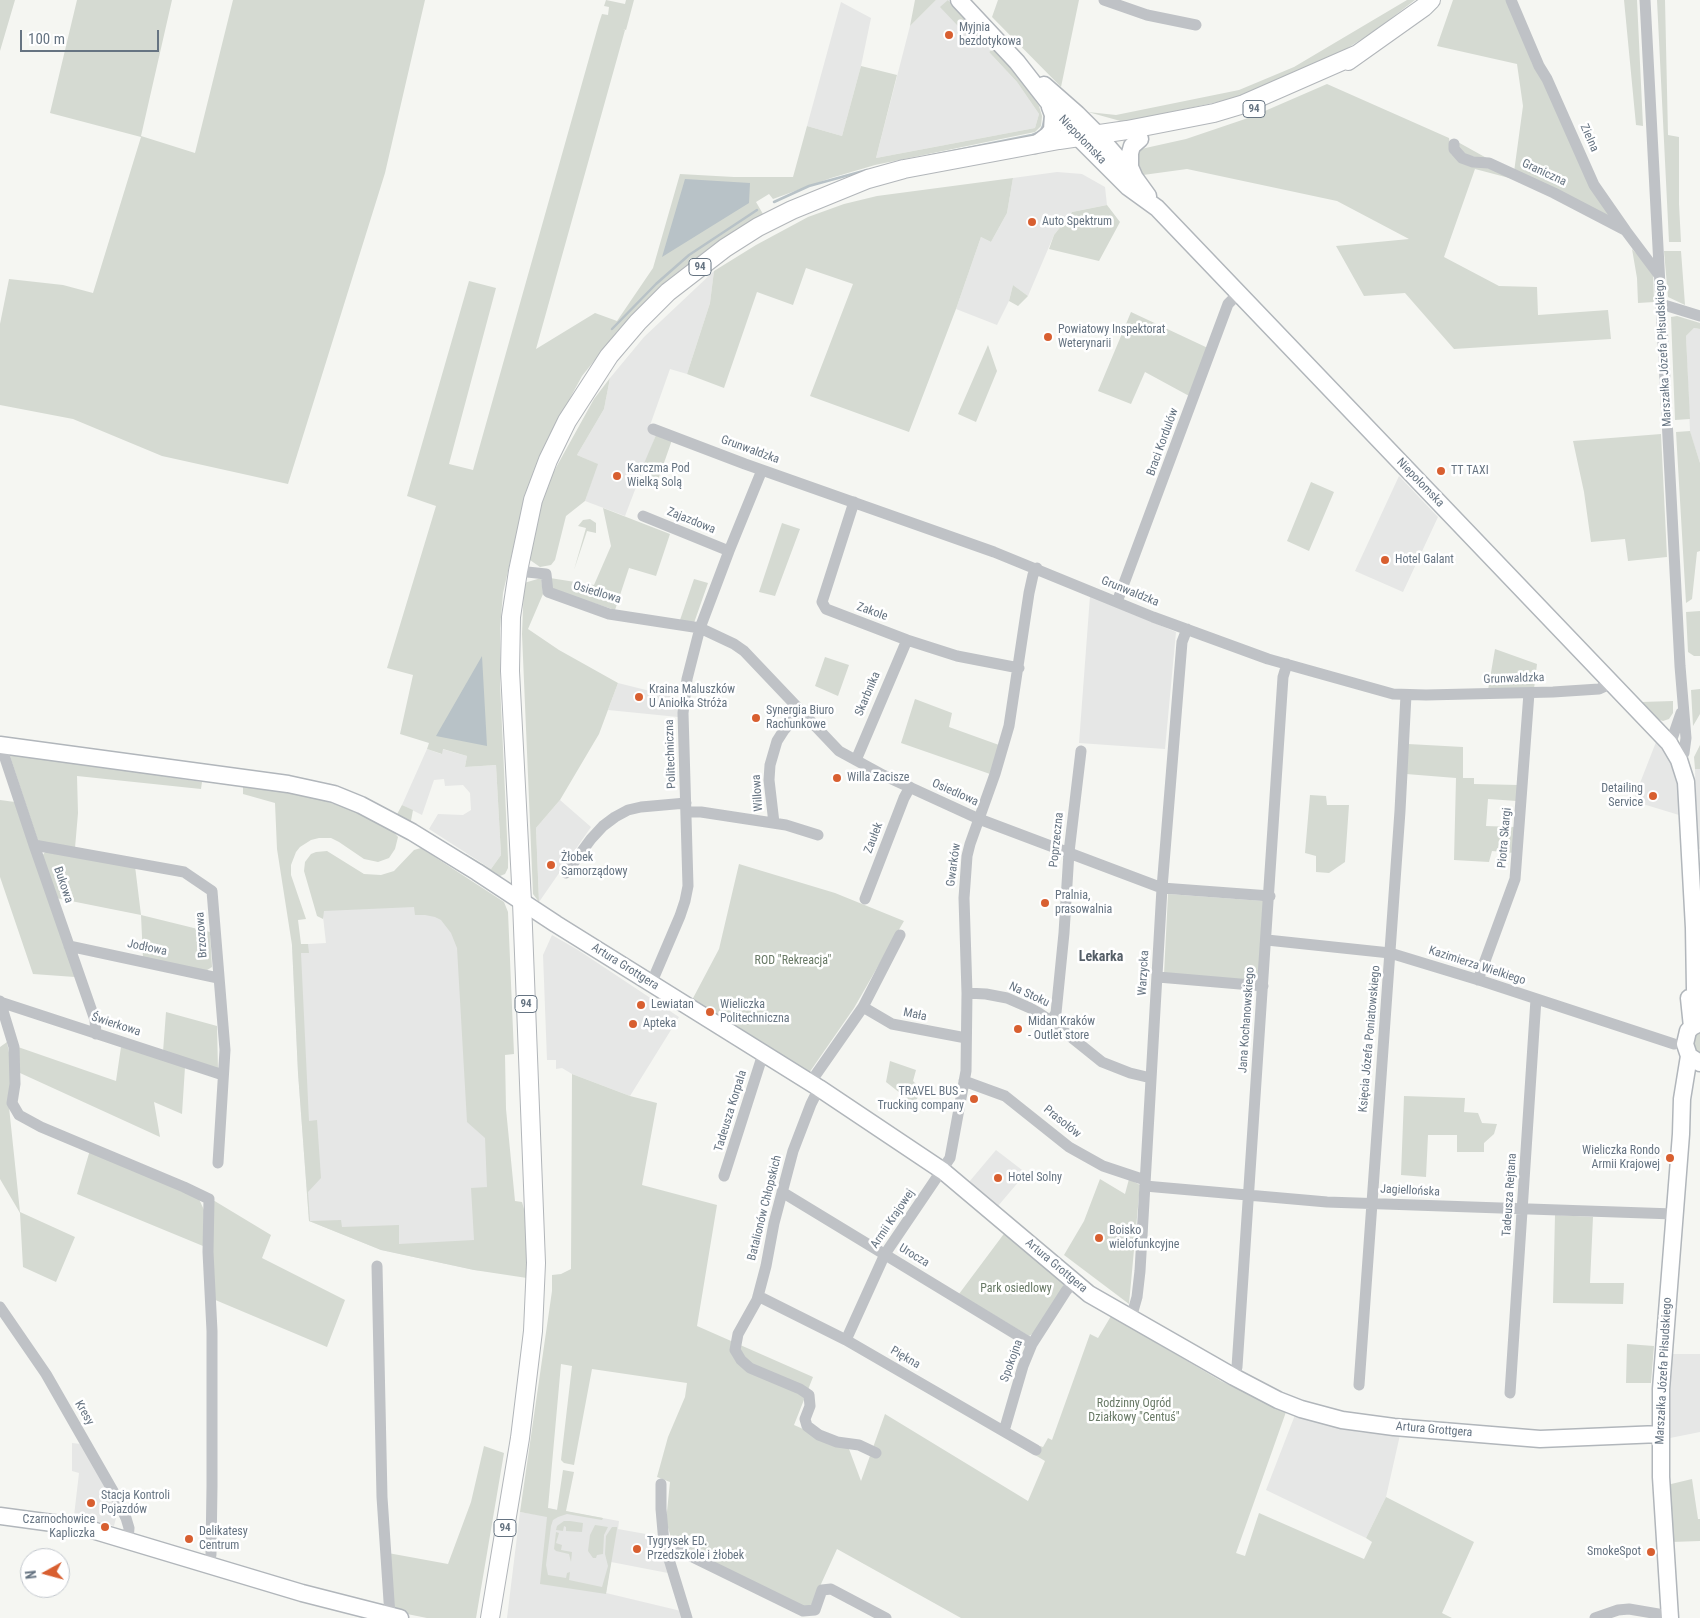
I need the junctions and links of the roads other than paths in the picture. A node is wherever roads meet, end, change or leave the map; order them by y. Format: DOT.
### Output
graph roads {
  1 [pos="959,0"];
  2 [pos="1104,0"];
  3 [pos="1431,0"];
  4 [pos="1511,0"];
  5 [pos="1645,0"];
  6 [pos="1196,25"];
  7 [pos="1017,62"];
  8 [pos="1048,102"];
  9 [pos="1077,114"];
  10 [pos="1134,134"];
  11 [pos="1093,141"];
  12 [pos="1454,144"];
  13 [pos="1035,145"];
  14 [pos="1135,178"];
  15 [pos="847,188"];
  16 [pos="1157,208"];
  17 [pos="1626,231"];
  18 [pos="1660,276"];
  19 [pos="1238,294"];
  20 [pos="1662,304"];
  21 [pos="1700,316"];
  22 [pos="652,429"];
  23 [pos="762,470"];
  24 [pos="854,502"];
  25 [pos="643,516"];
  26 [pos="729,551"];
  27 [pos="1037,568"];
  28 [pos="518,570"];
  29 [pos="1117,602"];
  30 [pos="700,628"];
  31 [pos="1187,629"];
  32 [pos="907,640"];
  33 [pos="1287,664"];
  34 [pos="1019,668"];
  35 [pos="1612,683"];
  36 [pos="1529,693"];
  37 [pos="1406,695"];
  38 [pos="1683,706"];
  39 [pos="803,712"];
  40 [pos="1669,743"];
  41 [pos="1,745"];
  42 [pos="1081,751"];
  43 [pos="856,760"];
  44 [pos="1679,760"];
  45 [pos="910,787"];
  46 [pos="686,808"];
  47 [pos="979,818"];
  48 [pos="774,823"];
  49 [pos="818,835"];
  50 [pos="34,845"];
  51 [pos="1069,852"];
  52 [pos="566,873"];
  53 [pos="1162,888"];
  54 [pos="1270,896"];
  55 [pos="865,899"];
  56 [pos="522,902"];
  57 [pos="900,935"];
  58 [pos="1267,940"];
  59 [pos="1694,944"];
  60 [pos="69,946"];
  61 [pos="1390,952"];
  62 [pos="1158,977"];
  63 [pos="218,978"];
  64 [pos="1478,980"];
  65 [pos="651,984"];
  66 [pos="1263,986"];
  67 [pos="967,993"];
  68 [pos="1536,999"];
  69 [pos="0,1001"];
  70 [pos="863,1007"];
  71 [pos="1700,1011"];
  72 [pos="1051,1021"];
  73 [pos="1696,1025"];
  74 [pos="96,1034"];
  75 [pos="966,1038"];
  76 [pos="1674,1044"];
  77 [pos="763,1054"];
  78 [pos="1696,1062"];
  79 [pos="223,1075"];
  80 [pos="1151,1078"];
  81 [pos="964,1081"];
  82 [pos="814,1086"];
  83 [pos="218,1162"];
  84 [pos="943,1171"];
  85 [pos="724,1176"];
  86 [pos="1145,1183"];
  87 [pos="782,1192"];
  88 [pos="1248,1194"];
  89 [pos="1372,1203"];
  90 [pos="1522,1209"];
  91 [pos="1674,1214"];
  92 [pos="885,1254"];
  93 [pos="377,1266"];
  94 [pos="1074,1281"];
  95 [pos="758,1296"];
  96 [pos="0,1307"];
  97 [pos="1131,1318"];
  98 [pos="846,1340"];
  99 [pos="1032,1344"];
  100 [pos="1234,1377"];
  101 [pos="1359,1385"];
  102 [pos="1510,1393"];
  103 [pos="1004,1431"];
  104 [pos="1660,1434"];
  105 [pos="1036,1450"];
  106 [pos="876,1453"];
  107 [pos="661,1484"];
  108 [pos="0,1516"];
  109 [pos="128,1540"];
  110 [pos="664,1543"];
  111 [pos="209,1566"];
  112 [pos="395,1617"];
  113 [pos="1670,1617"];
  114 [pos="490,1618"];
  115 [pos="687,1618"];
  116 [pos="886,1618"];
  117 [pos="1595,1618"];
  1 -- 7 [label="main road, Niepołomska"];
  2 -- 6 [label="street"];
  3 -- 10 [label="main road, 94"];
  4 -- 17 [label="street, Zielna"];
  5 -- 18 [label="street, Marszałka Józefa Piłsudskiego"];
  7 -- 8 [label="main road, Niepołomska"];
  7 -- 9 [label="main road, Niepołomska"];
  8 -- 11 [label="main road, Niepołomska"];
  8 -- 13 [label="main road"];
  9 -- 10 [label="main road"];
  9 -- 11 [label="main road, Niepołomska"];
  10 -- 11 [label="main road, 94"];
  10 -- 14 [label="main road"];
  11 -- 13 [label="main road, 94"];
  11 -- 14 [label="main road, Niepołomska"];
  11 -- 15 [label="main road, 94"];
  11 -- 16 [label="main road, Niepołomska"];
  12 -- 17 [label="street, Graniczna"];
  13 -- 15 [label="main road, 94"];
  14 -- 16 [label="main road, Niepołomska"];
  15 -- 28 [label="main road, 94"];
  16 -- 19 [label="main road, Niepołomska"];
  17 -- 18 [label="street, Zielna"];
  18 -- 20 [label="street, Marszałka Józefa Piłsudskiego"];
  19 -- 29 [label="street, Braci Kordulów"];
  19 -- 35 [label="main road, Niepołomska"];
  20 -- 21 [label="street"];
  20 -- 38 [label="street, Marszałka Józefa Piłsudskiego"];
  22 -- 23 [label="street, Grunwaldzka"];
  23 -- 24 [label="street, Grunwaldzka"];
  23 -- 26 [label="street, Politechniczna"];
  24 -- 27 [label="street, Grunwaldzka"];
  24 -- 32 [label="street, Zakole"];
  25 -- 26 [label="street, Zajazdowa"];
  26 -- 30 [label="street, Politechniczna"];
  27 -- 29 [label="street, Grunwaldzka"];
  27 -- 34 [label="street, Gwarków"];
  28 -- 30 [label="street, Osiedlowa"];
  28 -- 56 [label="main road, 94"];
  29 -- 31 [label="street, Grunwaldzka"];
  30 -- 39 [label="street, Osiedlowa"];
  30 -- 46 [label="street, Politechniczna"];
  31 -- 33 [label="street, Grunwaldzka"];
  31 -- 53 [label="street, Warzycka"];
  32 -- 34 [label="street, Zakole"];
  32 -- 43 [label="street, Skarbnika"];
  33 -- 37 [label="street, Grunwaldzka"];
  33 -- 54 [label="street, Jana Kochanowskiego"];
  34 -- 47 [label="street, Gwarków"];
  35 -- 36 [label="street, Grunwaldzka"];
  35 -- 40 [label="main road, Niepołomska"];
  36 -- 37 [label="street, Grunwaldzka"];
  36 -- 64 [label="street, Piotra Skargi"];
  37 -- 61 [label="street, Księcia Józefa Poniatowskiego"];
  38 -- 40 [label="street, Marszałka Józefa Piłsudskiego"];
  38 -- 44 [label="street, Marszałka Józefa Piłsudskiego"];
  39 -- 43 [label="street, Osiedlowa"];
  39 -- 48 [label="street, Willowa"];
  40 -- 44 [label="main road, Niepołomska"];
  41 -- 50 [label="street, Bukowa"];
  41 -- 56 [label="main road, Artura Grottgera"];
  42 -- 51 [label="street, Poprzeczna"];
  43 -- 45 [label="street, Osiedlowa"];
  44 -- 59 [label="main road"];
  45 -- 47 [label="street, Osiedlowa"];
  45 -- 55 [label="street, Zaułek"];
  46 -- 48 [label="street, Willowa"];
  46 -- 52 [label="street, Willowa"];
  46 -- 65 [label="street, Politechniczna"];
  47 -- 51 [label="street, Osiedlowa"];
  47 -- 67 [label="street, Gwarków"];
  48 -- 49 [label="street, Willowa"];
  50 -- 60 [label="street, Bukowa"];
  50 -- 63 [label="street, Brzozowa"];
  51 -- 53 [label="street, Osiedlowa"];
  51 -- 72 [label="street, Poprzeczna"];
  53 -- 54 [label="street, Osiedlowa"];
  53 -- 62 [label="street, Warzycka"];
  54 -- 58 [label="street, Jana Kochanowskiego"];
  56 -- 65 [label="main road, Artura Grottgera"];
  56 -- 114 [label="main road, 94"];
  57 -- 70 [label="street"];
  58 -- 61 [label="street, Kazimierza Wielkiego"];
  58 -- 66 [label="street, Jana Kochanowskiego"];
  59 -- 71 [label="main road"];
  59 -- 73 [label="main road"];
  60 -- 63 [label="street, Jodłowa"];
  60 -- 74 [label="street, Bukowa"];
  61 -- 64 [label="street, Kazimierza Wielkiego"];
  61 -- 89 [label="street, Księcia Józefa Poniatowskiego"];
  62 -- 66 [label="street"];
  62 -- 80 [label="street, Warzycka"];
  63 -- 79 [label="street, Brzozowa"];
  64 -- 68 [label="street, Kazimierza Wielkiego"];
  65 -- 77 [label="main road, Artura Grottgera"];
  66 -- 88 [label="street, Jana Kochanowskiego"];
  67 -- 72 [label="street, Na Stoku"];
  67 -- 75 [label="street, Gwarków"];
  68 -- 76 [label="street, Kazimierza Wielkiego"];
  68 -- 90 [label="street, Tadeusza Rejtana"];
  69 -- 74 [label="street, Świerkowa"];
  69 -- 111 [label="street"];
  70 -- 75 [label="street, Mała"];
  70 -- 82 [label="street"];
  72 -- 80 [label="street, Na Stoku"];
  73 -- 78 [label="main road, Marszałka Józefa Piłsudskiego"];
  74 -- 79 [label="street, Świerkowa"];
  75 -- 81 [label="street, Gwarków"];
  77 -- 82 [label="main road, Artura Grottgera"];
  77 -- 85 [label="street, Tadeusza Korpala"];
  78 -- 91 [label="main road, Marszałka Józefa Piłsudskiego"];
  79 -- 83 [label="street, Brzozowa"];
  80 -- 86 [label="street, Warzycka"];
  81 -- 84 [label="street, Gwarków"];
  81 -- 86 [label="street, Prasołów"];
  82 -- 84 [label="main road, Artura Grottgera"];
  82 -- 87 [label="street, Batalionów Chłopskich"];
  84 -- 92 [label="street, Armii Krajowej"];
  84 -- 94 [label="main road, Artura Grottgera"];
  86 -- 88 [label="street, Jagiellońska"];
  86 -- 97 [label="street, Warzycka"];
  87 -- 92 [label="street, Urocza"];
  87 -- 95 [label="street, Batalionów Chłopskich"];
  88 -- 89 [label="street, Jagiellońska"];
  88 -- 100 [label="street, Jana Kochanowskiego"];
  89 -- 90 [label="street, Jagiellońska"];
  89 -- 101 [label="street, Księcia Józefa Poniatowskiego"];
  90 -- 91 [label="street, Jagiellońska"];
  90 -- 102 [label="street, Tadeusza Rejtana"];
  91 -- 104 [label="main road, Marszałka Józefa Piłsudskiego"];
  92 -- 98 [label="street, Armii Krajowej"];
  92 -- 99 [label="street, Urocza"];
  93 -- 112 [label="street"];
  94 -- 97 [label="main road, Artura Grottgera"];
  94 -- 99 [label="street, Spokojna"];
  95 -- 98 [label="street, Piękna"];
  95 -- 106 [label="street, Batalionów Chłopskich"];
  96 -- 109 [label="street, Kresy"];
  97 -- 100 [label="main road, Artura Grottgera"];
  98 -- 103 [label="street, Piękna"];
  99 -- 103 [label="street, Spokojna"];
  100 -- 104 [label="main road, Artura Grottgera"];
  103 -- 105 [label="street, Piękna"];
  104 -- 113 [label="main road, Marszałka Józefa Piłsudskiego"];
  107 -- 110 [label="street"];
  108 -- 109 [label="main road"];
  109 -- 111 [label="main road"];
  110 -- 115 [label="street"];
  110 -- 116 [label="street"];
  111 -- 112 [label="main road"];
  113 -- 117 [label="street"];
}
